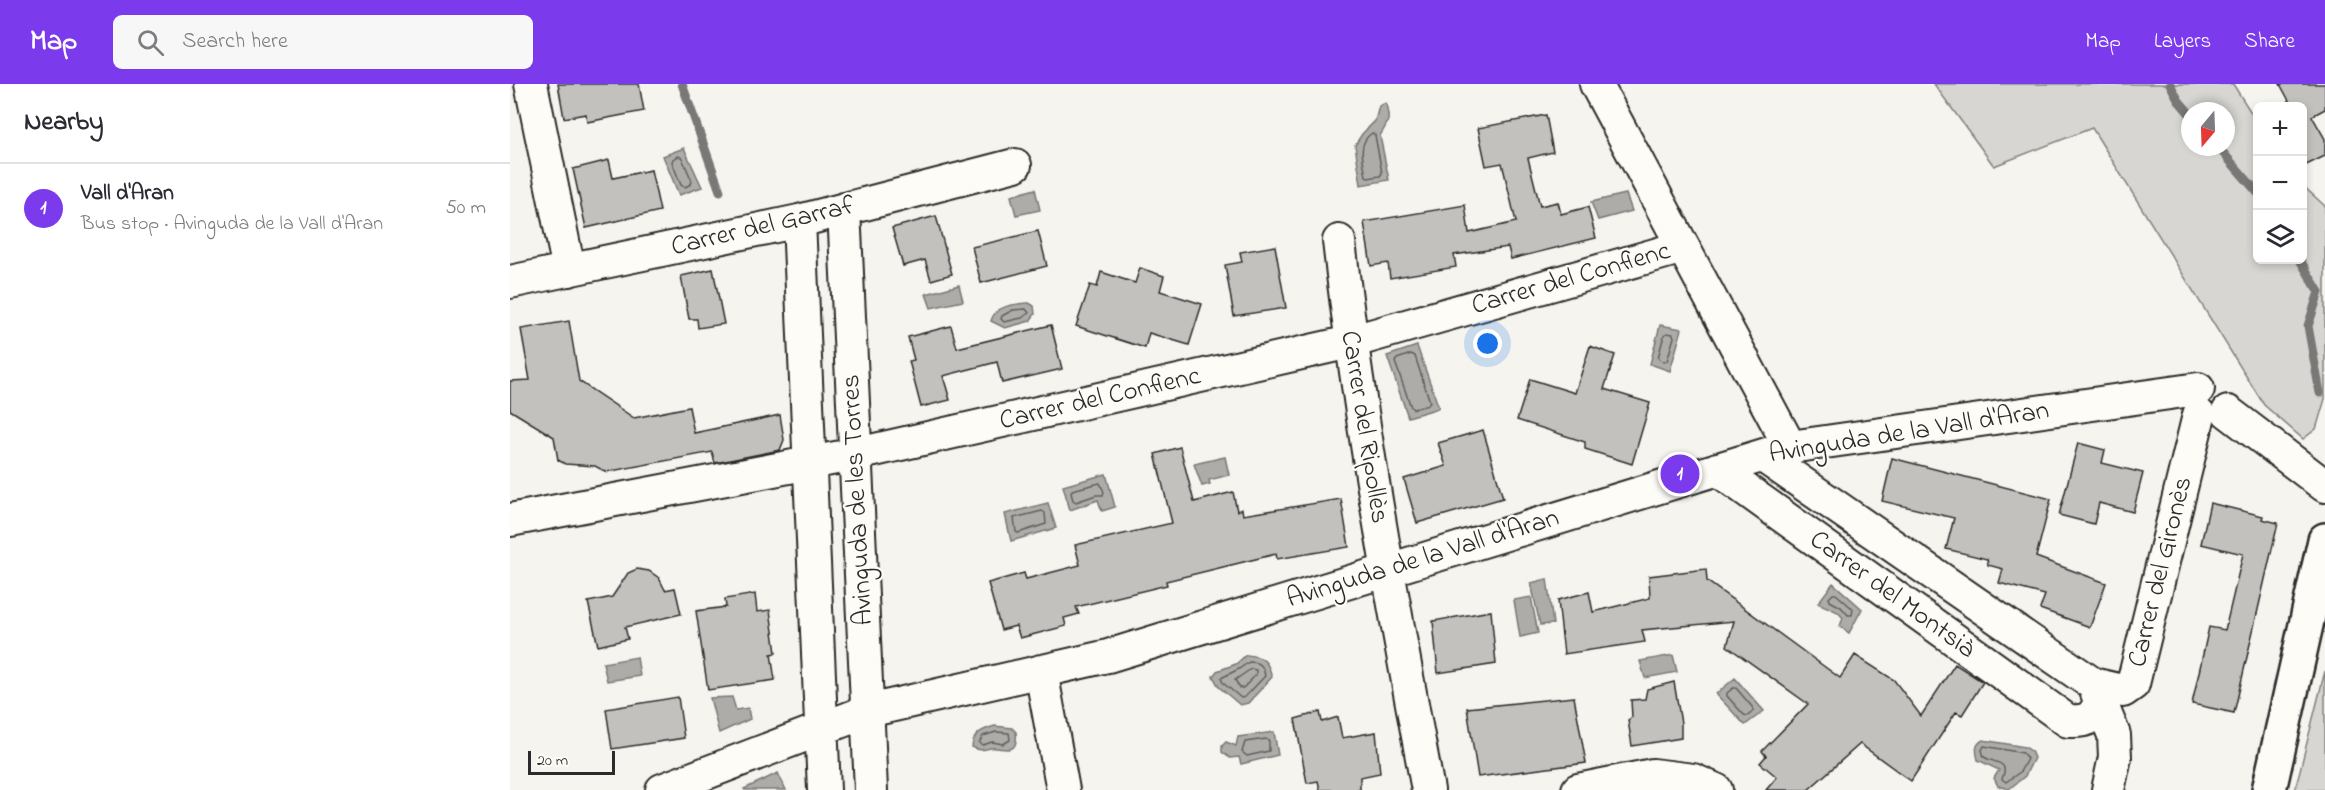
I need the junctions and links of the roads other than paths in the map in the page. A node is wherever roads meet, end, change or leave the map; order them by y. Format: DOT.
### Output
graph roads {
  1 [pos="531,84"];
  2 [pos="1596,84"];
  3 [pos="1015,165"];
  4 [pos="844,209"];
  5 [pos="799,221"];
  6 [pos="1339,241"];
  7 [pos="1683,247"];
  8 [pos="569,270"];
  9 [pos="510,282"];
  10 [pos="1350,342"];
  11 [pos="2208,406"];
  12 [pos="1776,452"];
  13 [pos="857,454"];
  14 [pos="810,462"];
  15 [pos="1717,469"];
  16 [pos="2325,486"];
  17 [pos="510,520"];
  18 [pos="2325,540"];
  19 [pos="1387,570"];
  20 [pos="1041,671"];
  21 [pos="2097,692"];
  22 [pos="868,711"];
  23 [pos="821,730"];
  24 [pos="662,790"];
  25 [pos="824,790"];
  26 [pos="871,790"];
  27 [pos="1063,790"];
  28 [pos="1428,790"];
  29 [pos="1578,790"];
  30 [pos="1716,790"];
  31 [pos="2108,790"];
  32 [pos="2269,790"];
  1 -- 8 [label="street"];
  2 -- 7 [label="street, Carrer del Montsià"];
  3 -- 4 [label="street, Carrer del Garraf"];
  4 -- 5 [label="street, Carrer del Garraf"];
  4 -- 13 [label="street, Avinguda de les Torres"];
  5 -- 8 [label="street, Carrer del Garraf"];
  5 -- 14 [label="street, Avinguda de les Torres"];
  6 -- 10 [label="street, Carrer del Ripollès"];
  7 -- 10 [label="street, Carrer del Conflenc"];
  7 -- 12 [label="street, Carrer del Montsià"];
  8 -- 9 [label="street, Carrer del Garraf"];
  10 -- 13 [label="street, Carrer del Conflenc"];
  10 -- 19 [label="street, Carrer del Ripollès"];
  11 -- 12 [label="street, Avinguda de la Vall d'Aran"];
  11 -- 16 [label="street"];
  11 -- 21 [label="street, Carrer del Gironès"];
  12 -- 15 [label="street, Avinguda de la Vall d'Aran"];
  12 -- 21 [label="street, Carrer del Montsià"];
  13 -- 14 [label="street, Carrer del Conflenc"];
  13 -- 22 [label="street, Avinguda de les Torres"];
  14 -- 17 [label="street, Carrer del Conflenc"];
  14 -- 23 [label="street, Avinguda de les Torres"];
  15 -- 19 [label="street, Avinguda de la Vall d'Aran"];
  15 -- 21 [label="street, Carrer del Montsià"];
  18 -- 32 [label="street"];
  19 -- 20 [label="street, Avinguda de la Vall d'Aran"];
  19 -- 28 [label="street, Carrer del Ripollès"];
  20 -- 22 [label="street, Avinguda de la Vall d'Aran"];
  20 -- 27 [label="street"];
  21 -- 31 [label="street"];
  22 -- 23 [label="street, Avinguda de la Vall d'Aran"];
  22 -- 26 [label="street, Avinguda de les Torres"];
  23 -- 24 [label="street, Avinguda de la Vall d'Aran"];
  23 -- 25 [label="street, Avinguda de les Torres"];
  29 -- 30 [label="street"];
}
